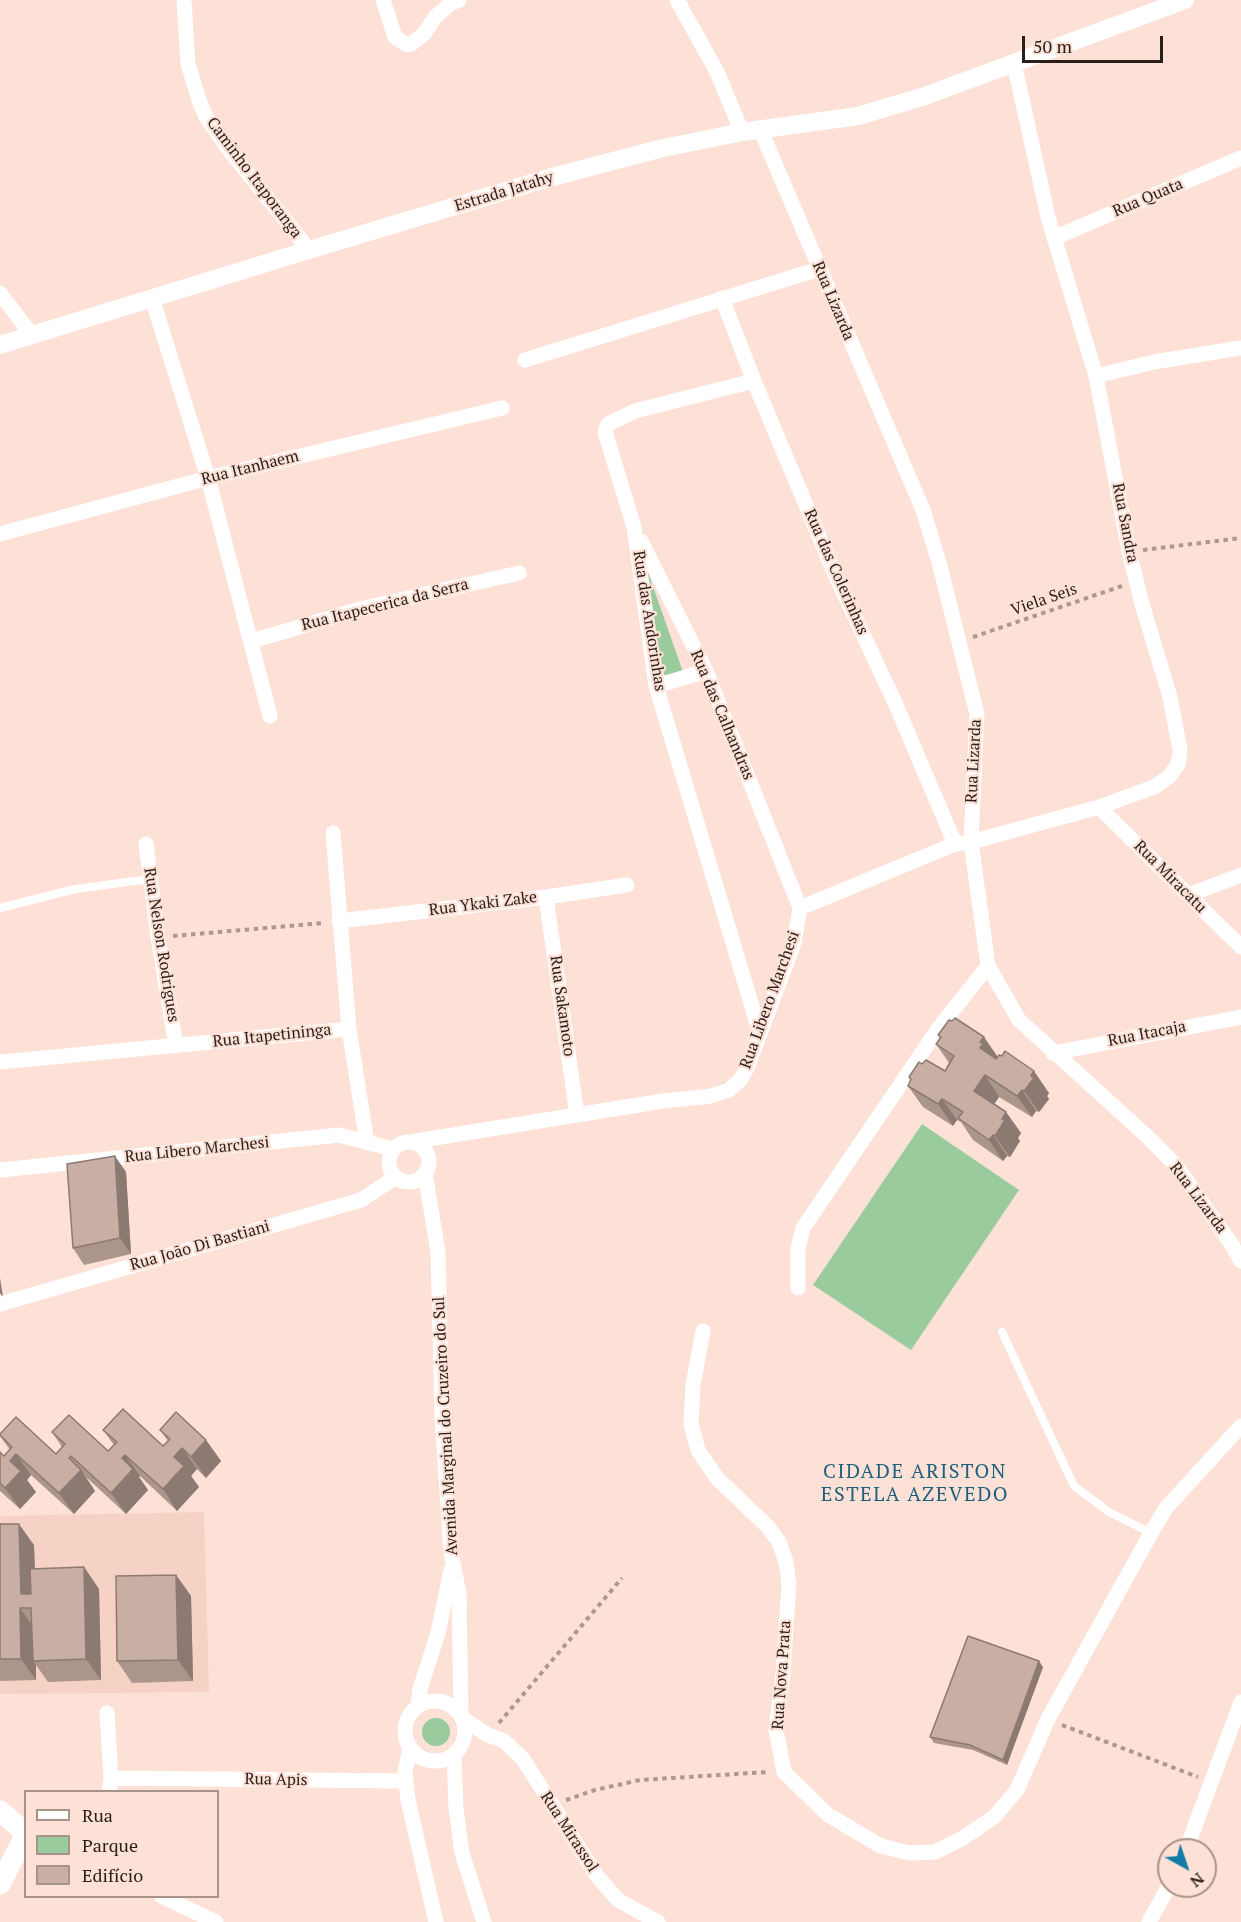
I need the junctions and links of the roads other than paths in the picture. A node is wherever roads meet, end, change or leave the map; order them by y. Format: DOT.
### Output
graph roads {
  1 [pos="184,0"];
  2 [pos="383,0"];
  3 [pos="459,0"];
  4 [pos="677,0"];
  5 [pos="1185,0"];
  6 [pos="1014,63"];
  7 [pos="761,131"];
  8 [pos="742,132"];
  9 [pos="1241,158"];
  10 [pos="1054,238"];
  11 [pos="309,250"];
  12 [pos="819,269"];
  13 [pos="0,293"];
  14 [pos="152,298"];
  15 [pos="722,298"];
  16 [pos="31,334"];
  17 [pos="0,345"];
  18 [pos="1241,348"];
  19 [pos="525,360"];
  20 [pos="1096,376"];
  21 [pos="754,381"];
  22 [pos="502,408"];
  23 [pos="208,478"];
  24 [pos="634,528"];
  25 [pos="0,534"];
  26 [pos="519,573"];
  27 [pos="252,641"];
  28 [pos="706,671"];
  29 [pos="656,686"];
  30 [pos="270,716"];
  31 [pos="1099,807"];
  32 [pos="333,833"];
  33 [pos="963,843"];
  34 [pos="146,844"];
  35 [pos="1241,874"];
  36 [pos="150,879"];
  37 [pos="627,885"];
  38 [pos="1189,895"];
  39 [pos="546,897"];
  40 [pos="0,908"];
  41 [pos="800,908"];
  42 [pos="339,921"];
  43 [pos="1241,947"];
  44 [pos="988,966"];
  45 [pos="1241,1017"];
  46 [pos="349,1029"];
  47 [pos="760,1033"];
  48 [pos="176,1046"];
  49 [pos="1053,1053"];
  50 [pos="0,1062"];
  51 [pos="577,1115"];
  52 [pos="410,1142"];
  53 [pos="367,1143"];
  54 [pos="393,1149"];
  55 [pos="0,1170"];
  56 [pos="425,1173"];
  57 [pos="396,1177"];
  58 [pos="1241,1261"];
  59 [pos="798,1288"];
  60 [pos="0,1304"];
  61 [pos="703,1331"];
  62 [pos="1002,1332"];
  63 [pos="1241,1426"];
  64 [pos="1150,1533"];
  65 [pos="452,1564"];
  66 [pos="1241,1702"];
  67 [pos="418,1707"];
  68 [pos="107,1713"];
  69 [pos="461,1717"];
  70 [pos="488,1735"];
  71 [pos="410,1747"];
  72 [pos="456,1751"];
  73 [pos="405,1781"];
  74 [pos="110,1785"];
  75 [pos="0,1811"];
  76 [pos="24,1832"];
  77 [pos="24,1838"];
  78 [pos="1190,1838"];
  79 [pos="0,1884"];
  80 [pos="165,1898"];
  81 [pos="1162,1898"];
  82 [pos="216,1922"];
  83 [pos="436,1922"];
  84 [pos="484,1922"];
  85 [pos="658,1922"];
  86 [pos="1149,1922"];
  1 -- 11 [label="street, Caminho Itaporanga"];
  2 -- 3 [label="street"];
  4 -- 8 [label="street"];
  5 -- 6 [label="street, Estrada Jatahy"];
  6 -- 7 [label="street, Estrada Jatahy"];
  6 -- 10 [label="street, Rua Sandra"];
  7 -- 8 [label="street, Estrada Jatahy"];
  7 -- 12 [label="street, Rua Lizarda"];
  8 -- 11 [label="street, Estrada Jatahy"];
  9 -- 10 [label="street, Rua Quata"];
  10 -- 20 [label="street, Rua Sandra"];
  11 -- 14 [label="street, Estrada Jatahy"];
  12 -- 15 [label="street"];
  12 -- 33 [label="street, Rua Lizarda"];
  13 -- 16 [label="street"];
  14 -- 16 [label="street, Estrada Jatahy"];
  14 -- 23 [label="street"];
  15 -- 19 [label="street"];
  15 -- 21 [label="street, Rua das Colerinhas"];
  16 -- 17 [label="street, Estrada Jatahy"];
  18 -- 20 [label="street"];
  20 -- 31 [label="street, Rua Sandra"];
  21 -- 24 [label="street, Rua das Andorinhas"];
  21 -- 33 [label="street, Rua das Colerinhas"];
  22 -- 23 [label="street, Rua Itanhaem"];
  23 -- 25 [label="street, Rua Itanhaem"];
  23 -- 27 [label="street"];
  24 -- 28 [label="street, Rua das Calhandras"];
  24 -- 29 [label="street, Rua das Andorinhas"];
  26 -- 27 [label="street, Rua Itapecerica da Serra"];
  27 -- 30 [label="street"];
  28 -- 29 [label="street"];
  28 -- 41 [label="street, Rua das Calhandras"];
  29 -- 47 [label="street, Rua das Andorinhas"];
  31 -- 33 [label="street, Rua Sandra"];
  31 -- 38 [label="street, Rua Miracatu"];
  32 -- 42 [label="street, Rua Itapetininga"];
  33 -- 41 [label="street, Rua Libero Marchesi"];
  33 -- 44 [label="street, Rua Lizarda"];
  34 -- 36 [label="street, Rua Nelson Rodrigues"];
  35 -- 38 [label="street"];
  36 -- 40 [label="lane"];
  36 -- 48 [label="street, Rua Nelson Rodrigues"];
  37 -- 39 [label="street, Rua Ykaki Zake"];
  38 -- 43 [label="street, Rua Miracatu"];
  39 -- 42 [label="street, Rua Ykaki Zake"];
  39 -- 51 [label="street, Rua Sakamoto"];
  41 -- 47 [label="street, Rua Libero Marchesi"];
  42 -- 46 [label="street, Rua Itapetininga"];
  44 -- 49 [label="street, Rua Lizarda"];
  44 -- 59 [label="street"];
  45 -- 49 [label="street, Rua Itacaja"];
  46 -- 48 [label="street, Rua Itapetininga"];
  46 -- 53 [label="street"];
  47 -- 51 [label="street, Rua Libero Marchesi"];
  48 -- 50 [label="street, Rua Itapetininga"];
  49 -- 58 [label="street, Rua Lizarda"];
  51 -- 52 [label="street, Rua Libero Marchesi"];
  52 -- 54 [label="street"];
  52 -- 56 [label="street"];
  53 -- 54 [label="street, Rua Libero Marchesi"];
  53 -- 55 [label="street, Rua Libero Marchesi"];
  54 -- 57 [label="street"];
  56 -- 57 [label="street"];
  56 -- 65 [label="street, Avenida Marginal do Cruzeiro do Sul"];
  57 -- 60 [label="street, Rua João Di Bastiani"];
  61 -- 64 [label="street, Rua Nova Prata"];
  62 -- 64 [label="lane"];
  63 -- 64 [label="street"];
  65 -- 67 [label="street"];
  65 -- 69 [label="street, Avenida Marginal do Cruzeiro do Sul"];
  66 -- 78 [label="street"];
  67 -- 69 [label="street"];
  67 -- 71 [label="street"];
  68 -- 74 [label="street"];
  69 -- 70 [label="street, Rua Mirassol"];
  69 -- 72 [label="street"];
  70 -- 72 [label="street"];
  70 -- 85 [label="street, Rua Mirassol"];
  71 -- 72 [label="street"];
  71 -- 73 [label="street"];
  72 -- 84 [label="street"];
  73 -- 74 [label="street, Rua Apis"];
  73 -- 83 [label="street"];
  75 -- 76 [label="main road"];
  77 -- 79 [label="main road"];
  80 -- 82 [label="street"];
  81 -- 86 [label="street"];
}
